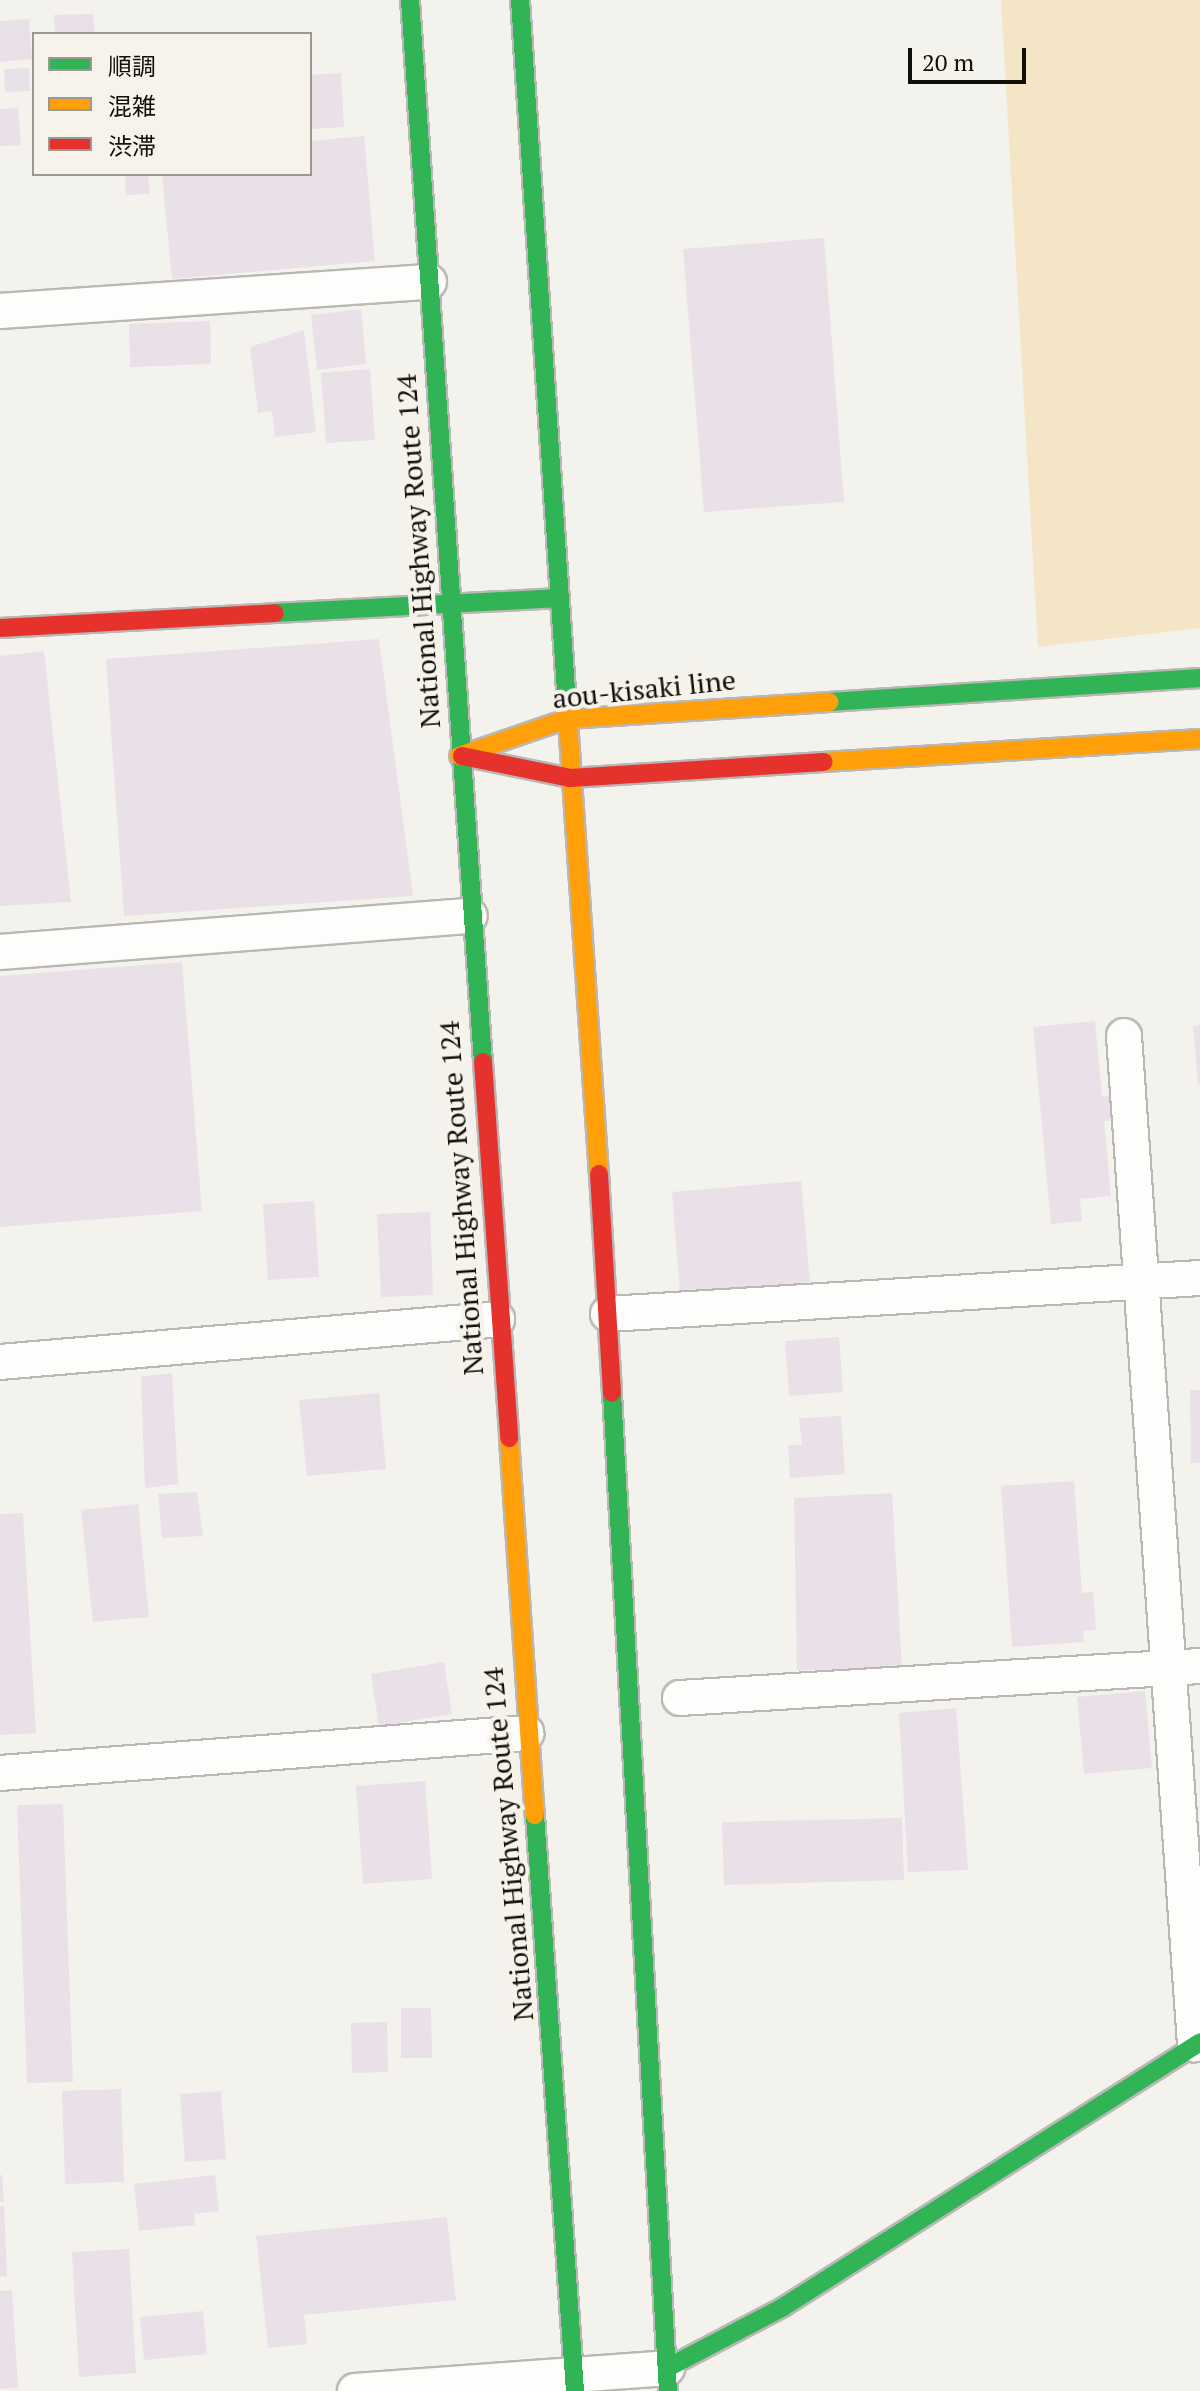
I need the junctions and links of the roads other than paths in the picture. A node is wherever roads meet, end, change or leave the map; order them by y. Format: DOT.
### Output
graph roads {
  1 [pos="410,0"];
  2 [pos="520,0"];
  3 [pos="429,282"];
  4 [pos="0,311"];
  5 [pos="560,598"];
  6 [pos="449,604"];
  7 [pos="0,628"];
  8 [pos="1200,678"];
  9 [pos="567,719"];
  10 [pos="1200,739"];
  11 [pos="459,756"];
  12 [pos="570,778"];
  13 [pos="470,916"];
  14 [pos="0,952"];
  15 [pos="1124,1036"];
  16 [pos="1200,1278"];
  17 [pos="1143,1282"];
  18 [pos="608,1314"];
  19 [pos="497,1319"];
  20 [pos="0,1362"];
  21 [pos="1185,1667"];
  22 [pos="680,1698"];
  23 [pos="526,1733"];
  24 [pos="0,1773"];
  25 [pos="1198,2044"];
  26 [pos="668,2380"];
  27 [pos="574,2384"];
  28 [pos="355,2391"];
  29 [pos="635,2391"];
  1 -- 3 [label="main road, National Highway Route 124"];
  2 -- 5 [label="main road"];
  3 -- 4 [label="street"];
  3 -- 6 [label="main road, National Highway Route 124"];
  5 -- 6 [label="main road"];
  5 -- 9 [label="main road"];
  6 -- 7 [label="main road"];
  6 -- 11 [label="main road, National Highway Route 124"];
  8 -- 9 [label="main road, aou-kisaki line"];
  9 -- 11 [label="main road, aou-kisaki line"];
  9 -- 12 [label="main road"];
  10 -- 12 [label="main road"];
  11 -- 12 [label="main road"];
  11 -- 13 [label="main road, National Highway Route 124"];
  12 -- 18 [label="main road"];
  13 -- 14 [label="street"];
  13 -- 19 [label="main road, National Highway Route 124"];
  15 -- 17 [label="street"];
  16 -- 17 [label="street"];
  17 -- 18 [label="street"];
  17 -- 21 [label="street"];
  18 -- 26 [label="main road"];
  19 -- 20 [label="street"];
  19 -- 23 [label="main road, National Highway Route 124"];
  21 -- 22 [label="street"];
  21 -- 25 [label="street"];
  23 -- 24 [label="street"];
  23 -- 27 [label="main road, National Highway Route 124"];
  25 -- 26 [label="main road"];
  26 -- 27 [label="street"];
  26 -- 29 [label="street"];
  27 -- 28 [label="street"];
}
